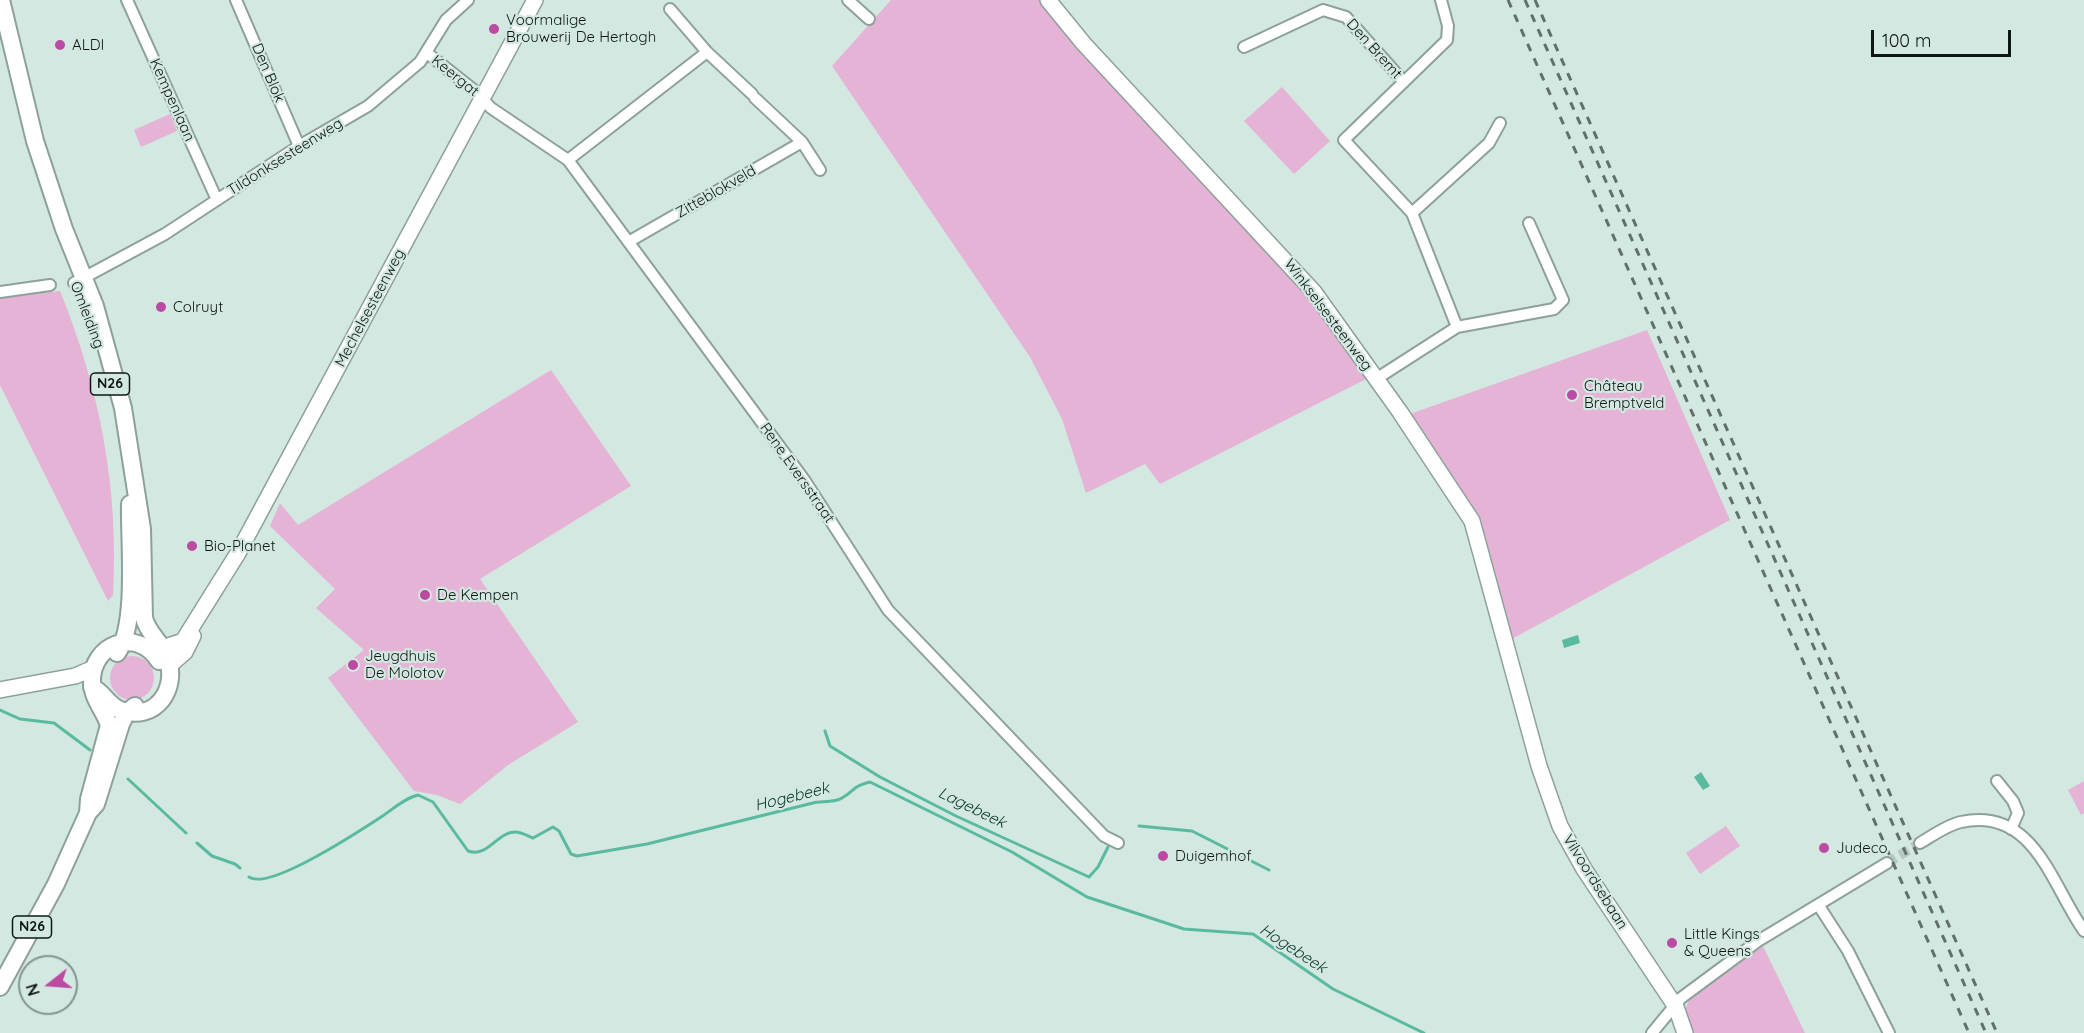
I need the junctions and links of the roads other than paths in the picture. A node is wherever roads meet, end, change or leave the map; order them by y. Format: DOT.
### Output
graph roads {
  1 [pos="1,0"];
  2 [pos="127,0"];
  3 [pos="237,0"];
  4 [pos="468,0"];
  5 [pos="536,0"];
  6 [pos="848,0"];
  7 [pos="1048,0"];
  8 [pos="1441,0"];
  9 [pos="453,5"];
  10 [pos="670,9"];
  11 [pos="869,19"];
  12 [pos="0,30"];
  13 [pos="1244,47"];
  14 [pos="707,52"];
  15 [pos="427,54"];
  16 [pos="1404,82"];
  17 [pos="482,99"];
  18 [pos="1500,123"];
  19 [pos="802,142"];
  20 [pos="299,146"];
  21 [pos="568,160"];
  22 [pos="820,170"];
  23 [pos="217,200"];
  24 [pos="1412,213"];
  25 [pos="1529,223"];
  26 [pos="630,241"];
  27 [pos="79,279"];
  28 [pos="50,285"];
  29 [pos="0,292"];
  30 [pos="1457,327"];
  31 [pos="1376,379"];
  32 [pos="202,614"];
  33 [pos="116,648"];
  34 [pos="155,648"];
  35 [pos="1508,651"];
  36 [pos="170,665"];
  37 [pos="94,668"];
  38 [pos="26,686"];
  39 [pos="0,690"];
  40 [pos="98,691"];
  41 [pos="146,711"];
  42 [pos="127,712"];
  43 [pos="1997,781"];
  44 [pos="88,813"];
  45 [pos="2011,828"];
  46 [pos="1118,843"];
  47 [pos="1920,843"];
  48 [pos="1887,863"];
  49 [pos="56,884"];
  50 [pos="1820,906"];
  51 [pos="2084,931"];
  52 [pos="0,987"];
  53 [pos="1676,1006"];
  54 [pos="1652,1033"];
  55 [pos="1685,1033"];
  56 [pos="1889,1033"];
  1 -- 27 [label="main road, Omleiding / N26"];
  2 -- 23 [label="street, Kempenlaan"];
  3 -- 20 [label="street, Den Blok"];
  4 -- 9 [label="street, Tildonksesteenweg"];
  5 -- 17 [label="street, Mechelsesteenweg"];
  6 -- 11 [label="street"];
  7 -- 31 [label="street, Winkselsesteenweg"];
  8 -- 16 [label="street, Den Bremt"];
  9 -- 15 [label="street, Tildonksesteenweg"];
  10 -- 14 [label="street"];
  12 -- 27 [label="main road, Omleiding / N26"];
  13 -- 16 [label="street, Den Bremt"];
  14 -- 19 [label="street"];
  14 -- 21 [label="street"];
  15 -- 17 [label="street, Keergat"];
  15 -- 20 [label="street, Tildonksesteenweg"];
  16 -- 24 [label="street, Den Bremt"];
  17 -- 21 [label="street, Rene Eversstraat"];
  17 -- 32 [label="street, Mechelsesteenweg"];
  18 -- 24 [label="street"];
  19 -- 22 [label="street"];
  19 -- 26 [label="street, Zitteblokveld"];
  20 -- 23 [label="street, Tildonksesteenweg"];
  21 -- 26 [label="street, Rene Eversstraat"];
  23 -- 27 [label="street, Tildonksesteenweg"];
  24 -- 30 [label="street, Den Bremt"];
  25 -- 30 [label="street"];
  26 -- 46 [label="street, Rene Eversstraat"];
  27 -- 33 [label="main road, Omleiding / N26"];
  27 -- 34 [label="main road, Omleiding / N26"];
  28 -- 29 [label="street"];
  30 -- 31 [label="street"];
  31 -- 35 [label="street, Winkselsesteenweg"];
  32 -- 34 [label="street, Mechelsesteenweg"];
  32 -- 36 [label="street, Mechelsesteenweg"];
  33 -- 34 [label="main road"];
  33 -- 37 [label="main road, N26"];
  33 -- 40 [label="main road, N26"];
  34 -- 36 [label="main road, N26"];
  34 -- 42 [label="main road, N26"];
  35 -- 53 [label="street, Vilvoordsebaan"];
  36 -- 41 [label="main road, N26"];
  37 -- 38 [label="street"];
  37 -- 40 [label="main road"];
  38 -- 39 [label="street"];
  38 -- 40 [label="street"];
  40 -- 42 [label="main road"];
  40 -- 44 [label="main road, N26"];
  41 -- 42 [label="main road"];
  41 -- 49 [label="main road, N26"];
  42 -- 44 [label="main road, N26"];
  43 -- 45 [label="street"];
  44 -- 49 [label="main road, N26"];
  45 -- 47 [label="street"];
  45 -- 51 [label="street"];
  48 -- 50 [label="street"];
  49 -- 52 [label="main road, N26"];
  50 -- 53 [label="street"];
  50 -- 56 [label="street"];
  53 -- 54 [label="street"];
  53 -- 55 [label="street, Vilvoordsebaan"];
}
